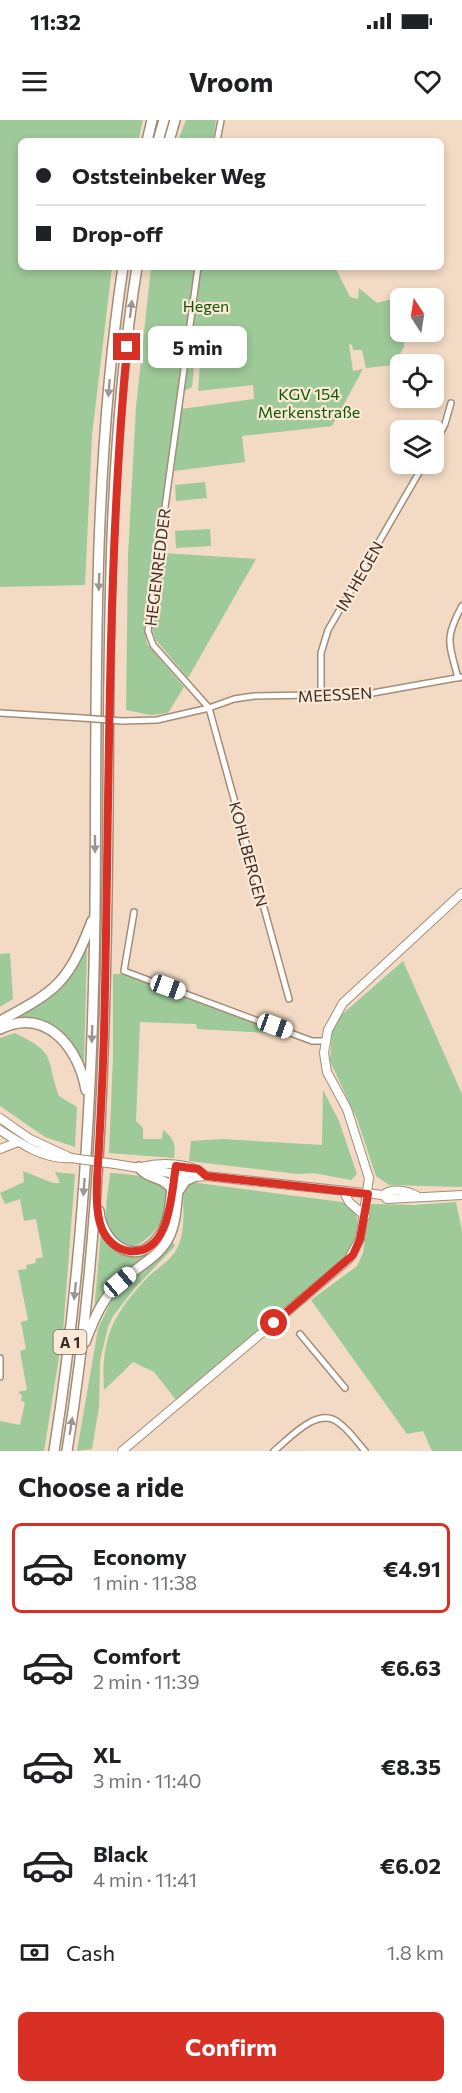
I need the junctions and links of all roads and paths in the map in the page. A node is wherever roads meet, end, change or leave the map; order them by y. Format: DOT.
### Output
graph roads {
  1 [pos="152,120"];
  2 [pos="164,120"];
  3 [pos="175,120"];
  4 [pos="221,120"];
  5 [pos="148,138"];
  6 [pos="160,138"];
  7 [pos="170,138"];
  8 [pos="218,138"];
  9 [pos="123,270"];
  10 [pos="137,270"];
  11 [pos="198,270"];
  12 [pos="451,403"];
  13 [pos="444,426"];
  14 [pos="418,474"];
  15 [pos="462,606"];
  16 [pos="460,677"];
  17 [pos="321,697"];
  18 [pos="208,708"];
  19 [pos="0,713"];
  20 [pos="462,892"];
  21 [pos="134,912"];
  22 [pos="95,913"];
  23 [pos="289,999"];
  24 [pos="0,1021"];
  25 [pos="0,1029"];
  26 [pos="325,1041"];
  27 [pos="89,1107"];
  28 [pos="0,1118"];
  29 [pos="3,1137"];
  30 [pos="71,1158"];
  31 [pos="139,1167"];
  32 [pos="178,1171"];
  33 [pos="206,1176"];
  34 [pos="194,1177"];
  35 [pos="97,1182"];
  36 [pos="369,1183"];
  37 [pos="175,1192"];
  38 [pos="344,1192"];
  39 [pos="368,1194"];
  40 [pos="462,1195"];
  41 [pos="365,1216"];
  42 [pos="300,1334"];
  43 [pos="81,1352"];
  44 [pos="0,1358"];
  45 [pos="0,1377"];
  46 [pos="345,1388"];
  47 [pos="54,1451"];
  48 [pos="67,1451"];
  49 [pos="122,1451"];
  50 [pos="274,1451"];
  51 [pos="365,1451"];
  1 -- 5 [label="highway"];
  2 -- 6 [label="highway"];
  3 -- 7 [label="highway"];
  4 -- 8 [label="street"];
  9 -- 22 [label="highway, A 1, one-way"];
  35 -- 10 [label="highway, A 1, one-way"];
  11 -- 18 [label="street, HEGENREDDER"];
  12 -- 13 [label="street"];
  14 -- 17 [label="street, IM HEGEN"];
  15 -- 16 [label="street"];
  16 -- 17 [label="street, MEESSEN"];
  17 -- 18 [label="street, MEESSEN"];
  18 -- 19 [label="street, bridge"];
  18 -- 23 [label="street, KOHLBERGEN"];
  20 -- 26 [label="street"];
  21 -- 26 [label="street"];
  22 -- 24 [label="highway"];
  22 -- 27 [label="highway, A 1, one-way"];
  25 -- 27 [label="highway"];
  26 -- 36 [label="street"];
  27 -- 47 [label="highway, A 1, one-way"];
  28 -- 29 [label="street"];
  29 -- 30 [label="street"];
  29 -- 30 [label="street"];
  30 -- 31 [label="street, bridge"];
  31 -- 32 [label="street"];
  31 -- 37 [label="highway"];
  32 -- 33 [label="street"];
  32 -- 34 [label="street"];
  32 -- 37 [label="highway"];
  33 -- 34 [label="street"];
  33 -- 38 [label="street"];
  34 -- 37 [label="highway"];
  35 -- 37 [label="highway"];
  35 -- 43 [label="highway, A 1"];
  36 -- 38 [label="street"];
  36 -- 39 [label="street"];
  37 -- 43 [label="highway"];
  38 -- 39 [label="street"];
  38 -- 41 [label="street"];
  39 -- 40 [label="street"];
  39 -- 41 [label="street"];
  41 -- 49 [label="street"];
  42 -- 46 [label="street"];
  48 -- 43 [label="highway, A 1, one-way"];
  44 -- 45 [label="street"];
  50 -- 51 [label="street"];
}
